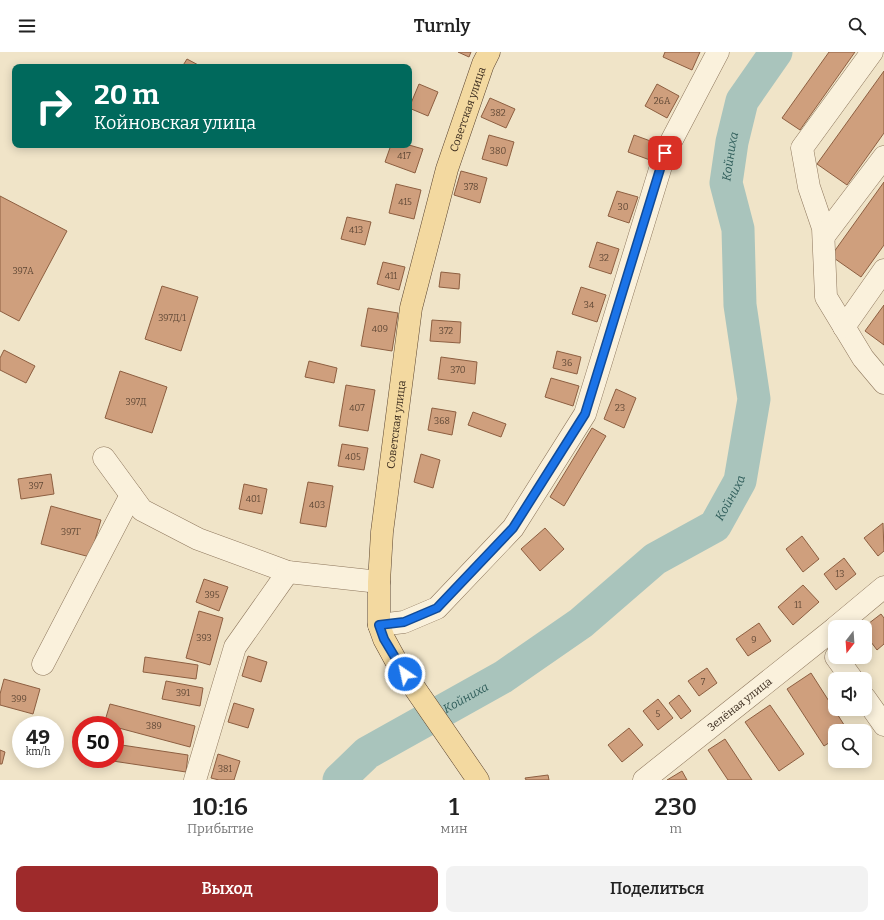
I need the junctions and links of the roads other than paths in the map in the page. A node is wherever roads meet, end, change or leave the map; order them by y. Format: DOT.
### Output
graph roads {
  1 [pos="489,52"];
  2 [pos="718,52"];
  3 [pos="872,52"];
  4 [pos="884,158"];
  5 [pos="824,236"];
  6 [pos="884,270"];
  7 [pos="844,327"];
  8 [pos="884,383"];
  9 [pos="104,458"];
  10 [pos="131,495"];
  11 [pos="288,572"];
  12 [pos="379,582"];
  13 [pos="884,587"];
  14 [pos="844,620"];
  15 [pos="379,625"];
  16 [pos="828,633"];
  17 [pos="43,664"];
  18 [pos="872,708"];
  19 [pos="884,725"];
  20 [pos="194,780"];
  21 [pos="478,780"];
  22 [pos="644,780"];
  1 -- 12 [label="main road, Советская улица"];
  2 -- 15 [label="street"];
  3 -- 5 [label="street"];
  4 -- 5 [label="street"];
  5 -- 7 [label="street"];
  6 -- 7 [label="street"];
  7 -- 8 [label="street"];
  9 -- 10 [label="street"];
  10 -- 11 [label="street"];
  10 -- 17 [label="street"];
  11 -- 12 [label="street"];
  11 -- 20 [label="street"];
  12 -- 15 [label="main road, Советская улица"];
  13 -- 14 [label="street, Зелёная улица"];
  15 -- 21 [label="main road, Советская улица"];
  16 -- 22 [label="street, Зелёная улица"];
  18 -- 19 [label="street"];
}
